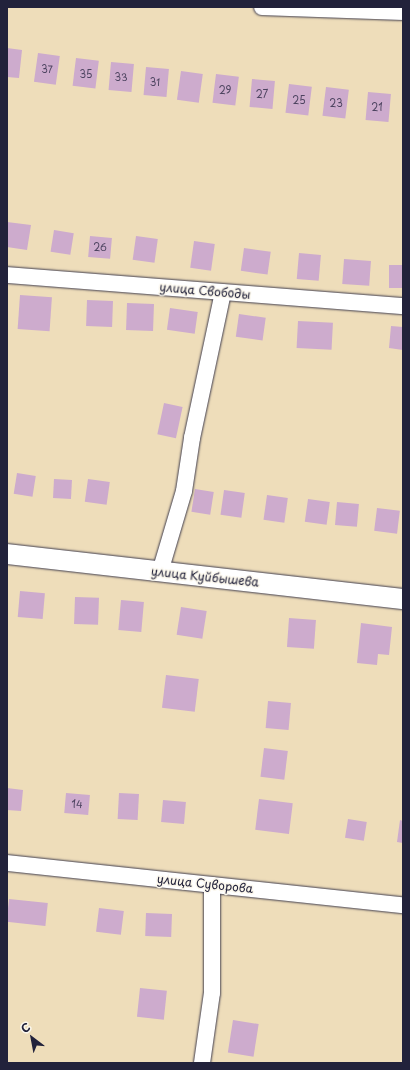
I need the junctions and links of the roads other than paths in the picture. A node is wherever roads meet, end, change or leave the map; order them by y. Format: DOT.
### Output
graph roads {
  1 [pos="262,7"];
  2 [pos="403,12"];
  3 [pos="7,275"];
  4 [pos="223,292"];
  5 [pos="403,306"];
  6 [pos="7,554"];
  7 [pos="160,572"];
  8 [pos="403,599"];
  9 [pos="7,863"];
  10 [pos="212,885"];
  11 [pos="403,905"];
  12 [pos="202,1063"];
  1 -- 2 [label="street"];
  3 -- 4 [label="street, улица Свободы"];
  4 -- 5 [label="street, улица Свободы"];
  4 -- 7 [label="street"];
  6 -- 7 [label="main road, улица Куйбышева"];
  7 -- 8 [label="main road, улица Куйбышева"];
  9 -- 10 [label="street, улица Суворова"];
  10 -- 11 [label="street, улица Суворова"];
  10 -- 12 [label="street"];
}
